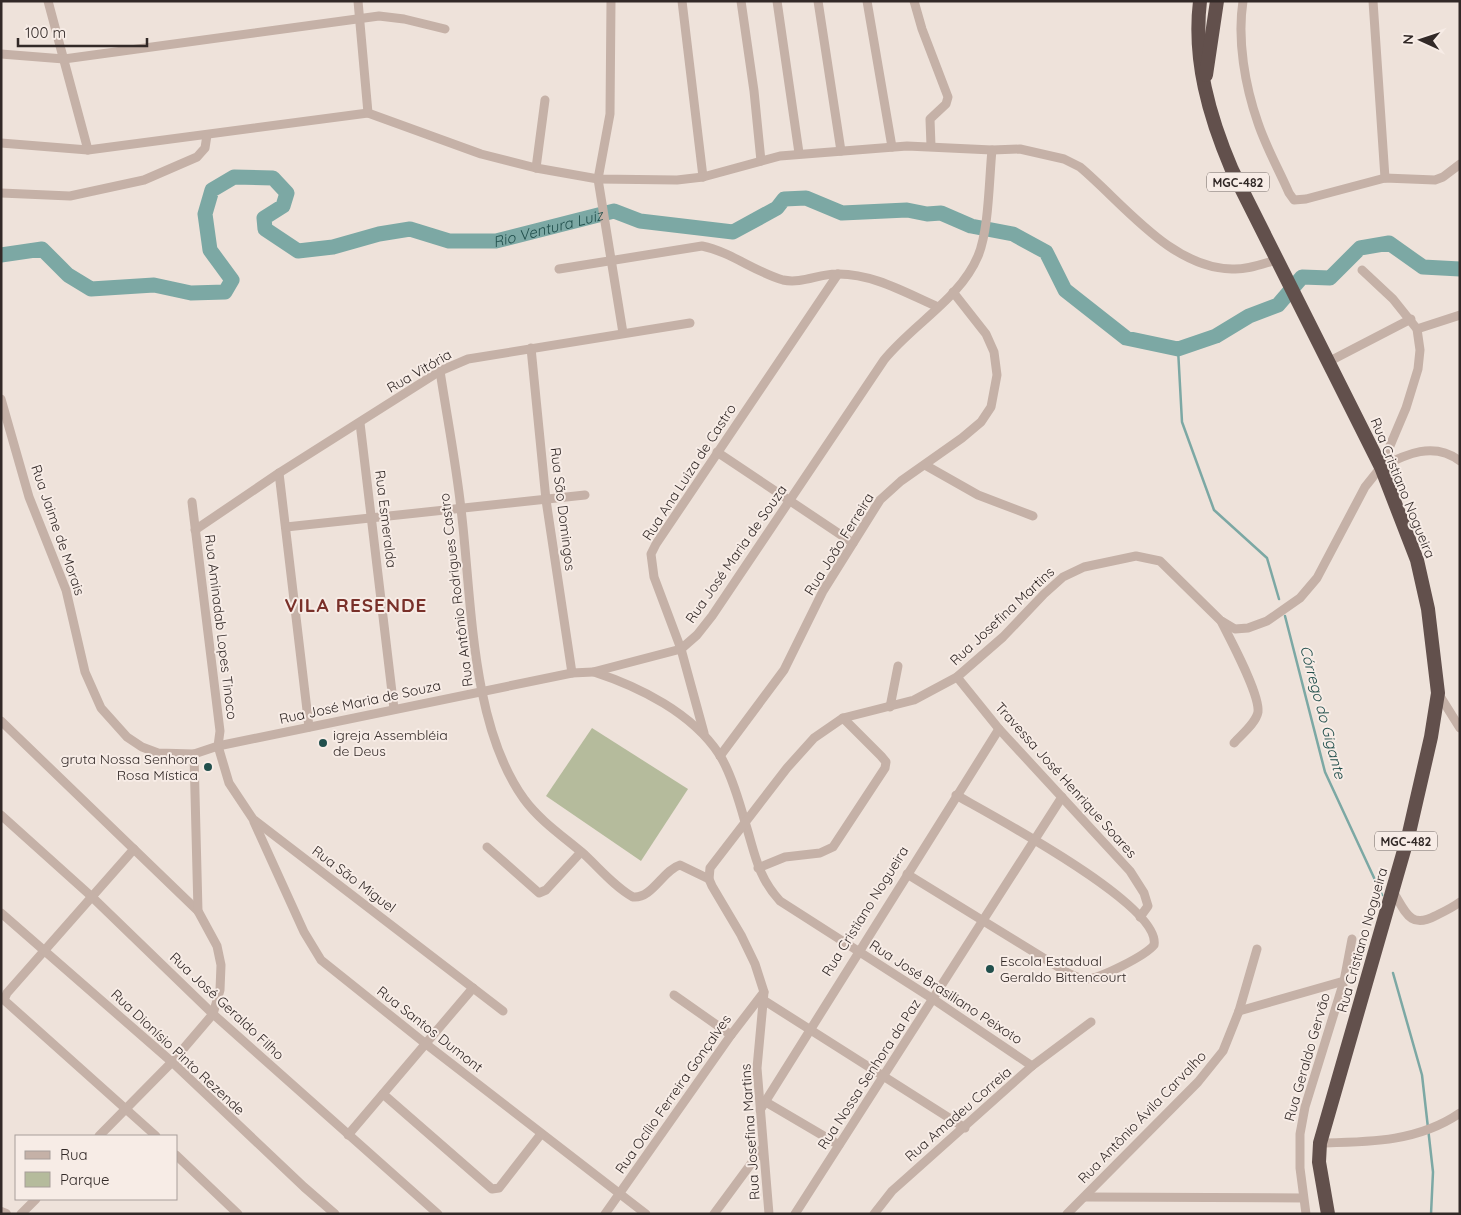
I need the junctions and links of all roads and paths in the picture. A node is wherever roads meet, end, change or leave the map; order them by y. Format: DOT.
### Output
graph roads {
  1 [pos="48,1"];
  2 [pos="358,1"];
  3 [pos="611,1"];
  4 [pos="682,1"];
  5 [pos="741,1"];
  6 [pos="777,1"];
  7 [pos="818,1"];
  8 [pos="867,1"];
  9 [pos="914,1"];
  10 [pos="1200,1"];
  11 [pos="1217,1"];
  12 [pos="1243,1"];
  13 [pos="1373,1"];
  14 [pos="360,18"];
  15 [pos="445,29"];
  16 [pos="1,54"];
  17 [pos="64,59"];
  18 [pos="1205,86"];
  19 [pos="544,100"];
  20 [pos="368,112"];
  21 [pos="207,135"];
  22 [pos="1,144"];
  23 [pos="931,146"];
  24 [pos="892,147"];
  25 [pos="88,150"];
  26 [pos="841,150"];
  27 [pos="992,150"];
  28 [pos="799,153"];
  29 [pos="761,161"];
  30 [pos="1460,164"];
  31 [pos="536,168"];
  32 [pos="703,177"];
  33 [pos="1385,178"];
  34 [pos="598,179"];
  35 [pos="1,193"];
  36 [pos="611,260"];
  37 [pos="1276,260"];
  38 [pos="559,269"];
  39 [pos="1362,270"];
  40 [pos="838,274"];
  41 [pos="953,292"];
  42 [pos="938,307"];
  43 [pos="1460,315"];
  44 [pos="1411,319"];
  45 [pos="690,323"];
  46 [pos="1418,329"];
  47 [pos="623,334"];
  48 [pos="531,348"];
  49 [pos="1328,362"];
  50 [pos="440,371"];
  51 [pos="1,399"];
  52 [pos="360,423"];
  53 [pos="717,452"];
  54 [pos="1460,461"];
  55 [pos="925,465"];
  56 [pos="1381,468"];
  57 [pos="279,473"];
  58 [pos="585,495"];
  59 [pos="546,500"];
  60 [pos="192,502"];
  61 [pos="789,502"];
  62 [pos="461,509"];
  63 [pos="1033,516"];
  64 [pos="372,517"];
  65 [pos="286,527"];
  66 [pos="195,530"];
  67 [pos="853,543"];
  68 [pos="1220,620"];
  69 [pos="681,648"];
  70 [pos="898,666"];
  71 [pos="572,672"];
  72 [pos="593,672"];
  73 [pos="957,677"];
  74 [pos="482,691"];
  75 [pos="1438,692"];
  76 [pos="890,707"];
  77 [pos="394,709"];
  78 [pos="842,718"];
  79 [pos="1,721"];
  80 [pos="308,727"];
  81 [pos="999,728"];
  82 [pos="1460,728"];
  83 [pos="704,734"];
  84 [pos="1234,742"];
  85 [pos="218,746"];
  86 [pos="194,754"];
  87 [pos="720,756"];
  88 [pos="956,795"];
  89 [pos="1062,797"];
  90 [pos="1,815"];
  91 [pos="253,819"];
  92 [pos="745,821"];
  93 [pos="1034,840"];
  94 [pos="486,847"];
  95 [pos="134,849"];
  96 [pos="581,852"];
  97 [pos="758,868"];
  98 [pos="907,874"];
  99 [pos="709,879"];
  100 [pos="1392,890"];
  101 [pos="91,896"];
  102 [pos="1460,902"];
  103 [pos="198,911"];
  104 [pos="1,913"];
  105 [pos="1140,916"];
  106 [pos="984,922"];
  107 [pos="1352,939"];
  108 [pos="1257,949"];
  109 [pos="45,950"];
  110 [pos="860,952"];
  111 [pos="1344,981"];
  112 [pos="474,988"];
  113 [pos="674,995"];
  114 [pos="764,996"];
  115 [pos="933,999"];
  116 [pos="503,1011"];
  117 [pos="1239,1012"];
  118 [pos="213,1014"];
  119 [pos="1091,1022"];
  120 [pos="810,1028"];
  121 [pos="731,1035"];
  122 [pos="426,1044"];
  123 [pos="172,1062"];
  124 [pos="1032,1066"];
  125 [pos="884,1075"];
  126 [pos="383,1094"];
  127 [pos="764,1101"];
  128 [pos="127,1108"];
  129 [pos="760,1110"];
  130 [pos="1460,1113"];
  131 [pos="965,1128"];
  132 [pos="541,1134"];
  133 [pos="100,1135"];
  134 [pos="155,1135"];
  135 [pos="348,1135"];
  136 [pos="1320,1143"];
  137 [pos="839,1145"];
  138 [pos="762,1149"];
  139 [pos="178,1157"];
  140 [pos="619,1194"];
  141 [pos="1085,1196"];
  142 [pos="1303,1198"];
  143 [pos="35,1200"];
  144 [pos="1,1212"];
  145 [pos="6,1214"];
  146 [pos="21,1214"];
  147 [pos="238,1214"];
  148 [pos="335,1214"];
  149 [pos="438,1214"];
  150 [pos="605,1214"];
  151 [pos="646,1214"];
  152 [pos="714,1214"];
  153 [pos="769,1214"];
  154 [pos="795,1214"];
  155 [pos="874,1214"];
  156 [pos="1067,1214"];
  157 [pos="1306,1214"];
  158 [pos="1328,1214"];
  1 -- 17 [label="street"];
  2 -- 14 [label="street"];
  3 -- 34 [label="street"];
  4 -- 32 [label="street"];
  5 -- 29 [label="street"];
  6 -- 28 [label="street"];
  7 -- 26 [label="street"];
  8 -- 24 [label="street"];
  9 -- 23 [label="street"];
  10 -- 18 [label="highway, MGC-482"];
  11 -- 18 [label="highway, MGC-482"];
  12 -- 33 [label="street"];
  13 -- 33 [label="street"];
  14 -- 15 [label="street"];
  14 -- 17 [label="street"];
  14 -- 20 [label="street"];
  16 -- 17 [label="street"];
  17 -- 25 [label="street"];
  18 -- 37 [label="highway, MGC-482"];
  19 -- 31 [label="street"];
  20 -- 21 [label="street"];
  20 -- 31 [label="street"];
  21 -- 25 [label="street"];
  21 -- 35 [label="street"];
  22 -- 25 [label="street"];
  23 -- 24 [label="street"];
  23 -- 27 [label="street"];
  24 -- 26 [label="street"];
  26 -- 28 [label="street"];
  27 -- 37 [label="street"];
  27 -- 41 [label="street, Rua José Maria de Souza"];
  28 -- 29 [label="street"];
  29 -- 32 [label="street"];
  30 -- 33 [label="street"];
  31 -- 34 [label="street"];
  32 -- 34 [label="street"];
  34 -- 36 [label="street"];
  36 -- 38 [label="street"];
  36 -- 40 [label="street"];
  36 -- 47 [label="street"];
  37 -- 49 [label="highway, Rua Cristiano Nogueira / MGC-482"];
  39 -- 44 [label="street"];
  40 -- 42 [label="street"];
  40 -- 53 [label="street, Rua Ana Luiza de Castro"];
  41 -- 42 [label="street, Rua José Maria de Souza"];
  41 -- 55 [label="street, Rua João Ferreira"];
  42 -- 61 [label="street, Rua José Maria de Souza"];
  43 -- 46 [label="street"];
  44 -- 46 [label="street"];
  44 -- 49 [label="street"];
  45 -- 47 [label="street, Rua Vitória"];
  46 -- 56 [label="street, Rua Josefina Martins"];
  47 -- 48 [label="street, Rua Vitória"];
  48 -- 50 [label="street, Rua Vitória"];
  48 -- 59 [label="street, Rua São Domingos"];
  49 -- 56 [label="highway, Rua Cristiano Nogueira / MGC-482"];
  50 -- 52 [label="street, Rua Vitória"];
  50 -- 62 [label="street, Rua Antônio Rodrigues Castro"];
  51 -- 86 [label="street, Rua Jaime de Morais"];
  52 -- 57 [label="street, Rua Vitória"];
  52 -- 64 [label="street, Rua Esmeralda"];
  53 -- 61 [label="street"];
  53 -- 69 [label="street, Rua Ana Luiza de Castro"];
  54 -- 56 [label="street"];
  55 -- 63 [label="street"];
  55 -- 67 [label="street, Rua João Ferreira"];
  56 -- 68 [label="street, Rua Josefina Martins"];
  56 -- 75 [label="highway, Rua Cristiano Nogueira / MGC-482"];
  57 -- 65 [label="street"];
  57 -- 66 [label="street, Rua Vitória"];
  58 -- 59 [label="street"];
  59 -- 62 [label="street"];
  59 -- 71 [label="street, Rua São Domingos"];
  60 -- 66 [label="street, Rua Aminadab Lopes Tinoco"];
  61 -- 67 [label="street"];
  61 -- 69 [label="street, Rua José Maria de Souza"];
  62 -- 64 [label="street"];
  62 -- 74 [label="street, Rua Antônio Rodrigues Castro"];
  64 -- 65 [label="street"];
  64 -- 77 [label="street, Rua Esmeralda"];
  65 -- 80 [label="street"];
  66 -- 85 [label="street, Rua Aminadab Lopes Tinoco"];
  67 -- 87 [label="street, Rua João Ferreira"];
  68 -- 73 [label="street, Rua Josefina Martins"];
  68 -- 84 [label="street"];
  69 -- 72 [label="street, Rua José Maria de Souza"];
  69 -- 83 [label="street, Rua Ana Luiza de Castro"];
  70 -- 76 [label="street"];
  71 -- 72 [label="street, Rua José Maria de Souza"];
  71 -- 74 [label="street, Rua José Maria de Souza"];
  72 -- 83 [label="street, Rua José Brasiliano Peixoto"];
  73 -- 76 [label="street, Rua Josefina Martins"];
  73 -- 81 [label="street, Travessa José Henrique Soares"];
  74 -- 77 [label="street, Rua José Maria de Souza"];
  74 -- 96 [label="street, Rua Antônio Rodrigues Castro"];
  75 -- 82 [label="street"];
  75 -- 100 [label="highway, Rua Cristiano Nogueira / MGC-482"];
  76 -- 78 [label="street, Rua Josefina Martins"];
  77 -- 80 [label="street, Rua José Maria de Souza"];
  78 -- 92 [label="street, Rua Josefina Martins"];
  78 -- 97 [label="street"];
  79 -- 95 [label="street"];
  80 -- 85 [label="street, Rua José Maria de Souza"];
  81 -- 88 [label="street, Rua Cristiano Nogueira"];
  81 -- 89 [label="street, Travessa José Henrique Soares"];
  83 -- 87 [label="street, Rua José Brasiliano Peixoto"];
  85 -- 86 [label="street"];
  85 -- 91 [label="street, Rua São Miguel"];
  86 -- 103 [label="street"];
  87 -- 92 [label="street, Rua José Brasiliano Peixoto"];
  88 -- 93 [label="street"];
  88 -- 98 [label="street, Rua Cristiano Nogueira"];
  89 -- 93 [label="street, Rua Nossa Senhora da Paz"];
  89 -- 105 [label="street, Travessa José Henrique Soares"];
  90 -- 101 [label="street, Rua José Geraldo Filho"];
  91 -- 112 [label="street, Rua São Miguel"];
  91 -- 122 [label="street, Rua Santos Dumont"];
  92 -- 97 [label="street, Rua José Brasiliano Peixoto"];
  92 -- 99 [label="street, Rua Josefina Martins"];
  93 -- 105 [label="street"];
  93 -- 106 [label="street, Rua Nossa Senhora da Paz"];
  94 -- 96 [label="street"];
  95 -- 101 [label="street"];
  95 -- 103 [label="street"];
  96 -- 99 [label="street, Rua Antônio Rodrigues Castro"];
  97 -- 110 [label="street, Rua José Brasiliano Peixoto"];
  98 -- 106 [label="street"];
  98 -- 110 [label="street, Rua Cristiano Nogueira"];
  99 -- 114 [label="street, Rua Josefina Martins"];
  100 -- 102 [label="street"];
  100 -- 136 [label="highway, Rua Cristiano Nogueira / MGC-482"];
  101 -- 109 [label="street"];
  101 -- 118 [label="street, Rua José Geraldo Filho"];
  103 -- 118 [label="street"];
  104 -- 109 [label="street, Rua Dionísio Pinto Rezende"];
  105 -- 106 [label="street"];
  106 -- 115 [label="street, Rua Nossa Senhora da Paz"];
  107 -- 111 [label="street, Rua Geraldo Gervão"];
  108 -- 117 [label="street, Rua Antônio Ávila Carvalho"];
  109 -- 123 [label="street, Rua Dionísio Pinto Rezende"];
  109 -- 128 [label="street"];
  110 -- 115 [label="street, Rua José Brasiliano Peixoto"];
  110 -- 120 [label="street, Rua Cristiano Nogueira"];
  111 -- 117 [label="street"];
  111 -- 142 [label="street, Rua Geraldo Gervão"];
  112 -- 116 [label="street, Rua São Miguel"];
  112 -- 122 [label="street"];
  113 -- 121 [label="street"];
  114 -- 120 [label="street"];
  114 -- 121 [label="street, Rua Ocílio Ferreira Gonçalves"];
  114 -- 129 [label="street, Rua Josefina Martins"];
  115 -- 124 [label="street, Rua José Brasiliano Peixoto"];
  115 -- 125 [label="street, Rua Nossa Senhora da Paz"];
  117 -- 141 [label="street, Rua Antônio Ávila Carvalho"];
  118 -- 123 [label="street"];
  118 -- 135 [label="street, Rua José Geraldo Filho"];
  119 -- 124 [label="street, Rua Amadeu Correia"];
  120 -- 125 [label="street"];
  120 -- 127 [label="street, Rua Cristiano Nogueira"];
  121 -- 140 [label="street, Rua Ocílio Ferreira Gonçalves"];
  122 -- 126 [label="street"];
  122 -- 132 [label="street, Rua Santos Dumont"];
  123 -- 128 [label="street"];
  123 -- 148 [label="street, Rua Dionísio Pinto Rezende"];
  124 -- 131 [label="street, Rua Amadeu Correia"];
  125 -- 131 [label="street"];
  125 -- 137 [label="street, Rua Nossa Senhora da Paz"];
  126 -- 132 [label="street"];
  126 -- 135 [label="street"];
  127 -- 129 [label="street, Rua Cristiano Nogueira"];
  127 -- 137 [label="street"];
  128 -- 133 [label="street"];
  128 -- 134 [label="street"];
  129 -- 138 [label="street, Rua Josefina Martins"];
  130 -- 136 [label="street"];
  131 -- 155 [label="street, Rua Amadeu Correia"];
  132 -- 140 [label="street, Rua Santos Dumont"];
  135 -- 149 [label="street, Rua José Geraldo Filho"];
  136 -- 158 [label="highway, Rua Cristiano Nogueira / MGC-482"];
  137 -- 154 [label="street, Rua Nossa Senhora da Paz"];
  138 -- 152 [label="street"];
  138 -- 153 [label="street, Rua Josefina Martins"];
  139 -- 147 [label="street"];
  140 -- 150 [label="street, Rua Ocílio Ferreira Gonçalves"];
  140 -- 151 [label="street, Rua Santos Dumont"];
  141 -- 142 [label="street"];
  141 -- 156 [label="street, Rua Antônio Ávila Carvalho"];
  142 -- 157 [label="street, Rua Geraldo Gervão"];
  143 -- 146 [label="street"];
  144 -- 145 [label="street"];
}
